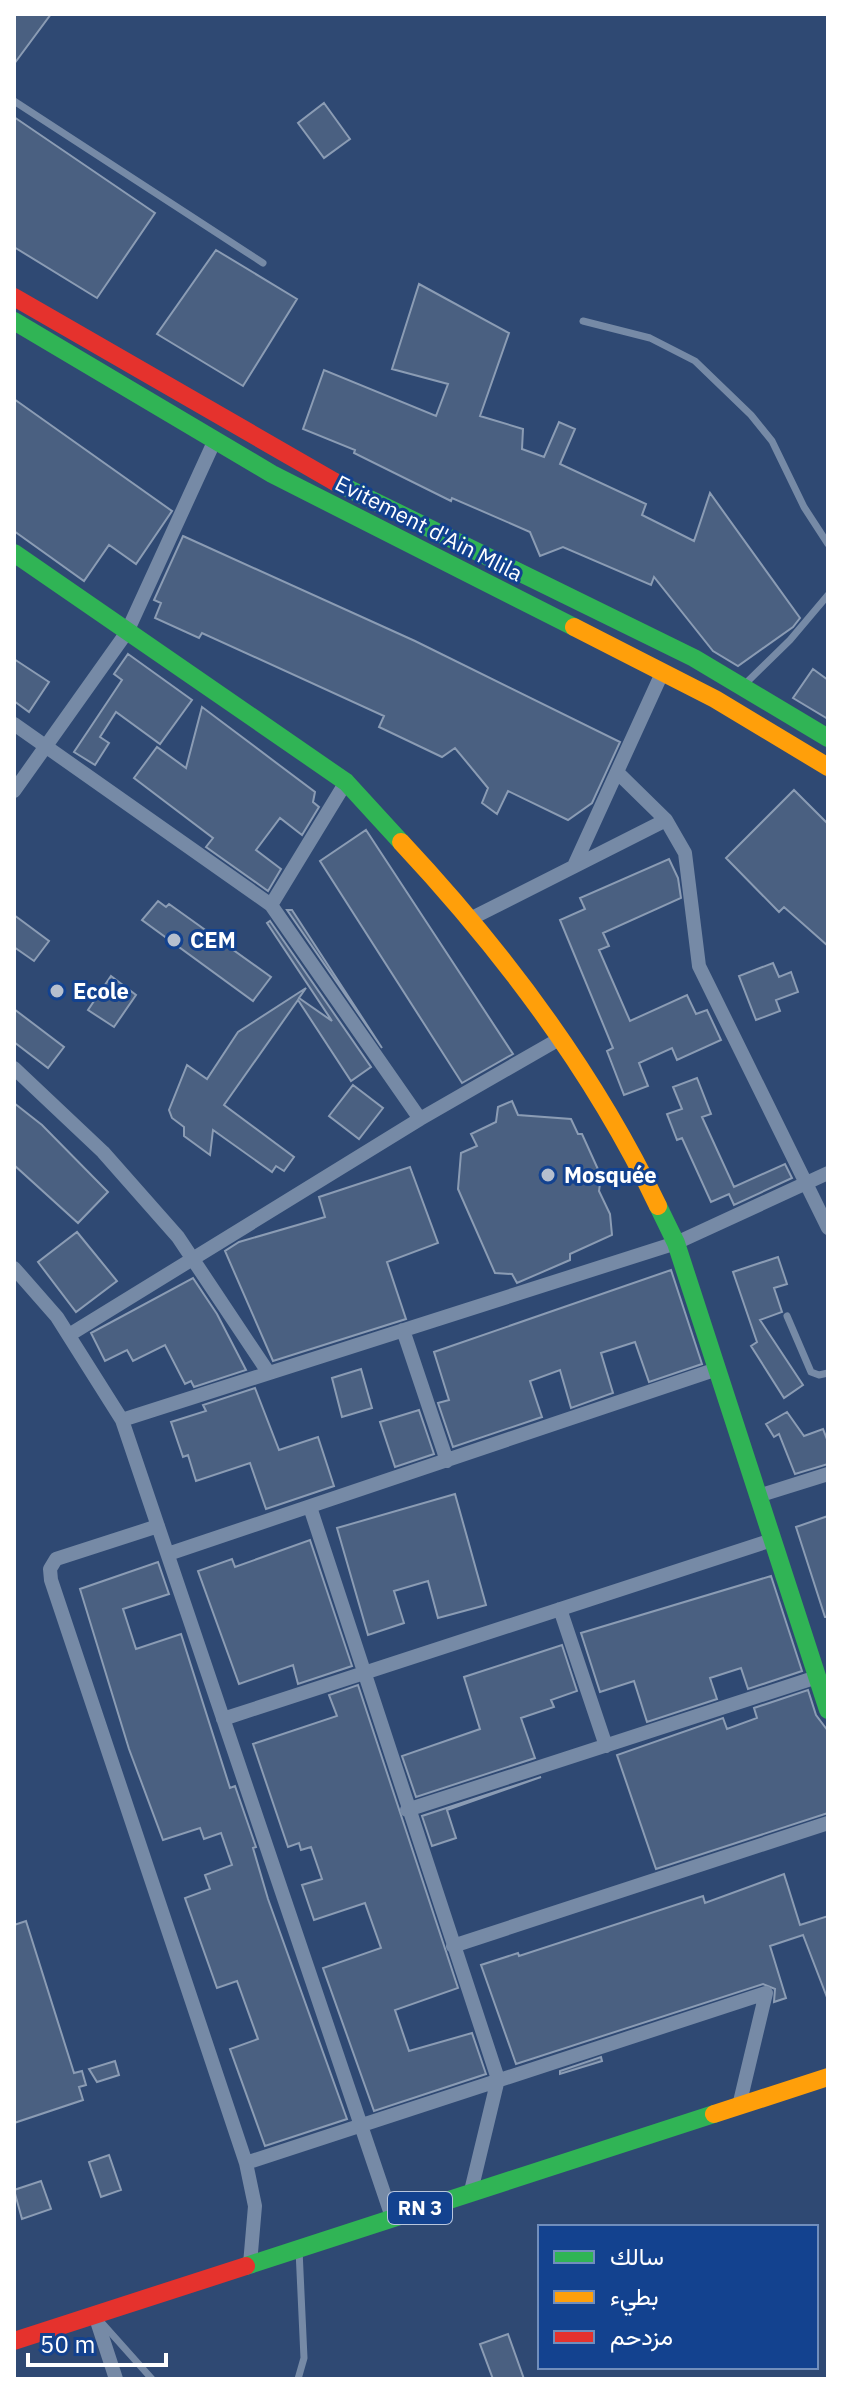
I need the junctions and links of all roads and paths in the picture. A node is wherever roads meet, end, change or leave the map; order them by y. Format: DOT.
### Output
graph roads {
  1 [pos="14,101"];
  2 [pos="263,263"];
  3 [pos="14,297"];
  4 [pos="14,321"];
  5 [pos="583,321"];
  6 [pos="214,442"];
  7 [pos="828,544"];
  8 [pos="14,553"];
  9 [pos="828,595"];
  10 [pos="127,632"];
  11 [pos="663,671"];
  12 [pos="743,685"];
  13 [pos="14,724"];
  14 [pos="828,738"];
  15 [pos="46,745"];
  16 [pos="828,767"];
  17 [pos="617,772"];
  18 [pos="346,782"];
  19 [pos="14,791"];
  20 [pos="666,820"];
  21 [pos="574,866"];
  22 [pos="271,905"];
  23 [pos="472,918"];
  24 [pos="561,1038"];
  25 [pos="14,1068"];
  26 [pos="420,1119"];
  27 [pos="828,1173"];
  28 [pos="806,1183"];
  29 [pos="828,1228"];
  30 [pos="676,1243"];
  31 [pos="191,1257"];
  32 [pos="14,1268"];
  33 [pos="787,1316"];
  34 [pos="403,1330"];
  35 [pos="69,1335"];
  36 [pos="717,1369"];
  37 [pos="268,1372"];
  38 [pos="828,1373"];
  39 [pos="122,1420"];
  40 [pos="447,1461"];
  41 [pos="828,1474"];
  42 [pos="758,1496"];
  43 [pos="310,1507"];
  44 [pos="158,1526"];
  45 [pos="772,1540"];
  46 [pos="168,1554"];
  47 [pos="560,1609"];
  48 [pos="363,1673"];
  49 [pos="817,1677"];
  50 [pos="828,1710"];
  51 [pos="223,1719"];
  52 [pos="606,1746"];
  53 [pos="407,1810"];
  54 [pos="828,1823"];
  55 [pos="453,1946"];
  56 [pos="828,2077"];
  57 [pos="498,2079"];
  58 [pos="739,2106"];
  59 [pos="361,2125"];
  60 [pos="246,2163"];
  61 [pos="471,2191"];
  62 [pos="392,2217"];
  63 [pos="299,2248"];
  64 [pos="250,2264"];
  65 [pos="95,2315"];
  66 [pos="14,2341"];
  67 [pos="116,2379"];
  68 [pos="152,2379"];
  69 [pos="298,2379"];
  1 -- 2 [label="lane"];
  3 -- 12 [label="main road, Evitement d'Ain Mlila"];
  4 -- 6 [label="main road, Evitement d'Ain Mlila"];
  5 -- 7 [label="lane"];
  6 -- 10 [label="street"];
  6 -- 11 [label="main road, Evitement d'Ain Mlila"];
  8 -- 10 [label="main road"];
  9 -- 12 [label="lane"];
  10 -- 15 [label="street"];
  10 -- 18 [label="main road"];
  11 -- 16 [label="main road, Evitement d'Ain Mlila"];
  11 -- 17 [label="street"];
  12 -- 14 [label="main road, Evitement d'Ain Mlila"];
  13 -- 15 [label="street"];
  15 -- 19 [label="street"];
  15 -- 22 [label="street"];
  17 -- 20 [label="street"];
  17 -- 21 [label="street"];
  18 -- 22 [label="street"];
  18 -- 23 [label="main road"];
  20 -- 21 [label="street"];
  20 -- 28 [label="street"];
  21 -- 23 [label="street"];
  22 -- 26 [label="street"];
  23 -- 24 [label="main road"];
  24 -- 26 [label="street"];
  24 -- 30 [label="main road"];
  25 -- 31 [label="street"];
  26 -- 31 [label="street"];
  27 -- 28 [label="street"];
  28 -- 29 [label="street"];
  28 -- 30 [label="street"];
  30 -- 34 [label="street"];
  30 -- 36 [label="main road"];
  31 -- 35 [label="street"];
  31 -- 37 [label="street"];
  32 -- 35 [label="street"];
  33 -- 38 [label="lane"];
  34 -- 37 [label="street"];
  34 -- 40 [label="street"];
  35 -- 39 [label="street"];
  36 -- 40 [label="street"];
  36 -- 42 [label="main road"];
  37 -- 39 [label="street"];
  39 -- 44 [label="street"];
  40 -- 43 [label="street"];
  41 -- 42 [label="street"];
  42 -- 45 [label="main road"];
  43 -- 46 [label="street"];
  43 -- 48 [label="street"];
  44 -- 46 [label="street"];
  44 -- 60 [label="street"];
  45 -- 47 [label="street"];
  45 -- 49 [label="main road"];
  46 -- 51 [label="street"];
  47 -- 48 [label="street"];
  47 -- 52 [label="street"];
  48 -- 51 [label="street"];
  48 -- 53 [label="street"];
  49 -- 50 [label="main road"];
  49 -- 52 [label="street"];
  51 -- 59 [label="street"];
  52 -- 53 [label="street"];
  53 -- 55 [label="street"];
  54 -- 55 [label="street"];
  55 -- 57 [label="street"];
  56 -- 58 [label="main road, RN 3"];
  57 -- 58 [label="street"];
  57 -- 59 [label="street"];
  57 -- 61 [label="street"];
  58 -- 61 [label="main road, RN 3"];
  59 -- 60 [label="street"];
  59 -- 62 [label="street"];
  60 -- 64 [label="street"];
  61 -- 62 [label="main road, RN 3"];
  62 -- 63 [label="main road, RN 3"];
  63 -- 64 [label="main road, RN 3"];
  63 -- 69 [label="lane"];
  64 -- 65 [label="main road, RN 3"];
  65 -- 66 [label="main road, RN 3"];
  65 -- 67 [label="street"];
  65 -- 68 [label="lane"];
}
